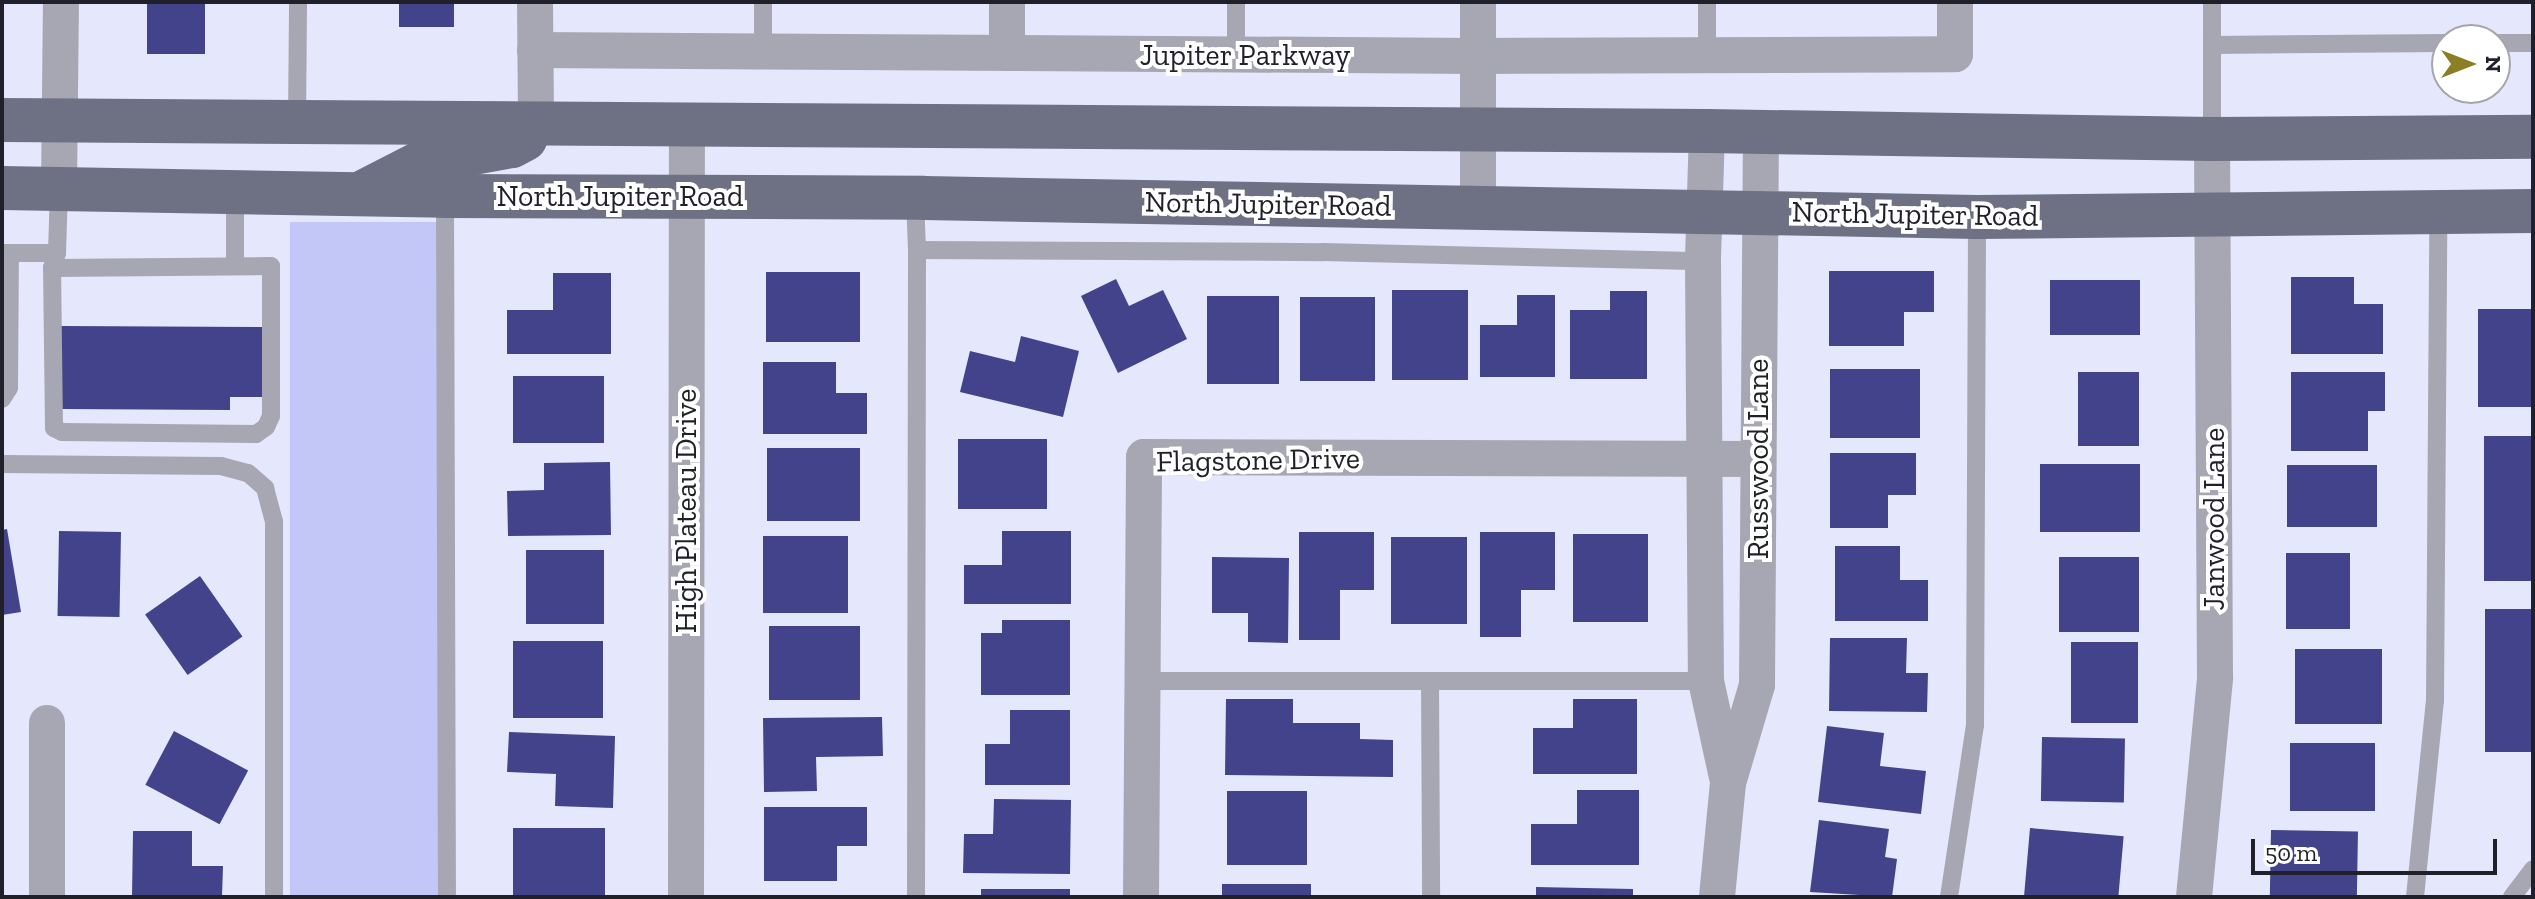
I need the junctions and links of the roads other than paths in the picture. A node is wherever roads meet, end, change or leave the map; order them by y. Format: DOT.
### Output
graph roads {
  1 [pos="61,2"];
  2 [pos="298,2"];
  3 [pos="535,2"];
  4 [pos="763,2"];
  5 [pos="1007,2"];
  6 [pos="1236,2"];
  7 [pos="1478,2"];
  8 [pos="1707,2"];
  9 [pos="1955,2"];
  10 [pos="2212,2"];
  11 [pos="2431,43"];
  12 [pos="2511,43"];
  13 [pos="2533,43"];
  14 [pos="2212,45"];
  15 [pos="535,50"];
  16 [pos="763,51"];
  17 [pos="1007,53"];
  18 [pos="1236,55"];
  19 [pos="1478,56"];
  20 [pos="1707,56"];
  21 [pos="2,120"];
  22 [pos="60,120"];
  23 [pos="297,122"];
  24 [pos="536,123"];
  25 [pos="687,126"];
  26 [pos="1707,131"];
  27 [pos="1478,132"];
  28 [pos="1761,132"];
  29 [pos="2533,137"];
  30 [pos="2212,139"];
  31 [pos="2,188"];
  32 [pos="59,189"];
  33 [pos="235,193"];
  34 [pos="359,194"];
  35 [pos="445,196"];
  36 [pos="686,196"];
  37 [pos="915,198"];
  38 [pos="1478,208"];
  39 [pos="2438,210"];
  40 [pos="1706,211"];
  41 [pos="2533,211"];
  42 [pos="1760,212"];
  43 [pos="2212,216"];
  44 [pos="1977,217"];
  45 [pos="917,250"];
  46 [pos="6,253"];
  47 [pos="55,260"];
  48 [pos="1703,261"];
  49 [pos="235,266"];
  50 [pos="2,399"];
  51 [pos="1703,459"];
  52 [pos="1758,459"];
  53 [pos="2,464"];
  54 [pos="1141,681"];
  55 [pos="1430,681"];
  56 [pos="1706,681"];
  57 [pos="47,723"];
  58 [pos="1728,783"];
  59 [pos="2533,869"];
  60 [pos="47,897"];
  61 [pos="274,897"];
  62 [pos="447,897"];
  63 [pos="686,897"];
  64 [pos="916,897"];
  65 [pos="1141,897"];
  66 [pos="1431,897"];
  67 [pos="1717,897"];
  68 [pos="1949,897"];
  69 [pos="2194,897"];
  70 [pos="2415,897"];
  71 [pos="2512,897"];
  1 -- 22 [label="street"];
  2 -- 23 [label="lane"];
  3 -- 15 [label="street"];
  4 -- 16 [label="lane"];
  5 -- 17 [label="street"];
  6 -- 18 [label="lane"];
  7 -- 19 [label="street"];
  8 -- 20 [label="lane"];
  9 -- 20 [label="street, Jupiter Parkway"];
  10 -- 14 [label="lane"];
  11 -- 14 [label="lane"];
  12 -- 13 [label="lane"];
  14 -- 30 [label="lane"];
  15 -- 16 [label="street, Jupiter Parkway"];
  15 -- 24 [label="street"];
  16 -- 17 [label="street, Jupiter Parkway"];
  17 -- 18 [label="street, Jupiter Parkway"];
  18 -- 19 [label="street, Jupiter Parkway"];
  19 -- 20 [label="street, Jupiter Parkway"];
  19 -- 27 [label="street"];
  21 -- 22 [label="main road"];
  22 -- 23 [label="main road"];
  22 -- 32 [label="street"];
  23 -- 24 [label="main road"];
  24 -- 25 [label="main road"];
  24 -- 34 [label="main road"];
  25 -- 27 [label="main road"];
  25 -- 36 [label="street, High Plateau Drive"];
  26 -- 27 [label="main road"];
  26 -- 28 [label="main road"];
  26 -- 40 [label="street, Russwood Lane"];
  27 -- 38 [label="street"];
  28 -- 30 [label="main road"];
  28 -- 42 [label="street, Russwood Lane"];
  29 -- 30 [label="main road"];
  30 -- 43 [label="street, Janwood Lane"];
  31 -- 32 [label="main road, North Jupiter Road"];
  32 -- 33 [label="main road, North Jupiter Road"];
  32 -- 47 [label="lane"];
  33 -- 34 [label="main road, North Jupiter Road"];
  33 -- 49 [label="lane"];
  34 -- 35 [label="main road, North Jupiter Road"];
  35 -- 36 [label="main road, North Jupiter Road"];
  35 -- 62 [label="lane"];
  36 -- 37 [label="main road, North Jupiter Road"];
  36 -- 63 [label="street, High Plateau Drive"];
  37 -- 38 [label="main road, North Jupiter Road"];
  37 -- 45 [label="lane"];
  38 -- 40 [label="main road, North Jupiter Road"];
  39 -- 41 [label="main road, North Jupiter Road"];
  39 -- 43 [label="main road, North Jupiter Road"];
  39 -- 70 [label="lane"];
  40 -- 42 [label="main road, North Jupiter Road"];
  40 -- 48 [label="street, Russwood Lane"];
  42 -- 44 [label="main road, North Jupiter Road"];
  42 -- 52 [label="street, Russwood Lane"];
  43 -- 44 [label="main road, North Jupiter Road"];
  43 -- 69 [label="street, Janwood Lane"];
  44 -- 68 [label="lane"];
  45 -- 48 [label="lane"];
  45 -- 64 [label="lane"];
  46 -- 47 [label="lane"];
  46 -- 50 [label="lane"];
  47 -- 49 [label="lane"];
  47 -- 49 [label="lane"];
  48 -- 51 [label="street, Russwood Lane"];
  51 -- 52 [label="street, Flagstone Drive"];
  51 -- 54 [label="street, Flagstone Drive"];
  51 -- 56 [label="street, Russwood Lane"];
  52 -- 58 [label="street, Russwood Lane"];
  53 -- 61 [label="lane"];
  54 -- 55 [label="lane"];
  54 -- 65 [label="street, Flagstone Drive"];
  55 -- 56 [label="lane"];
  55 -- 66 [label="lane"];
  56 -- 58 [label="street, Russwood Lane"];
  57 -- 60 [label="street"];
  58 -- 67 [label="street, Russwood Lane"];
  59 -- 71 [label="lane"];
}
